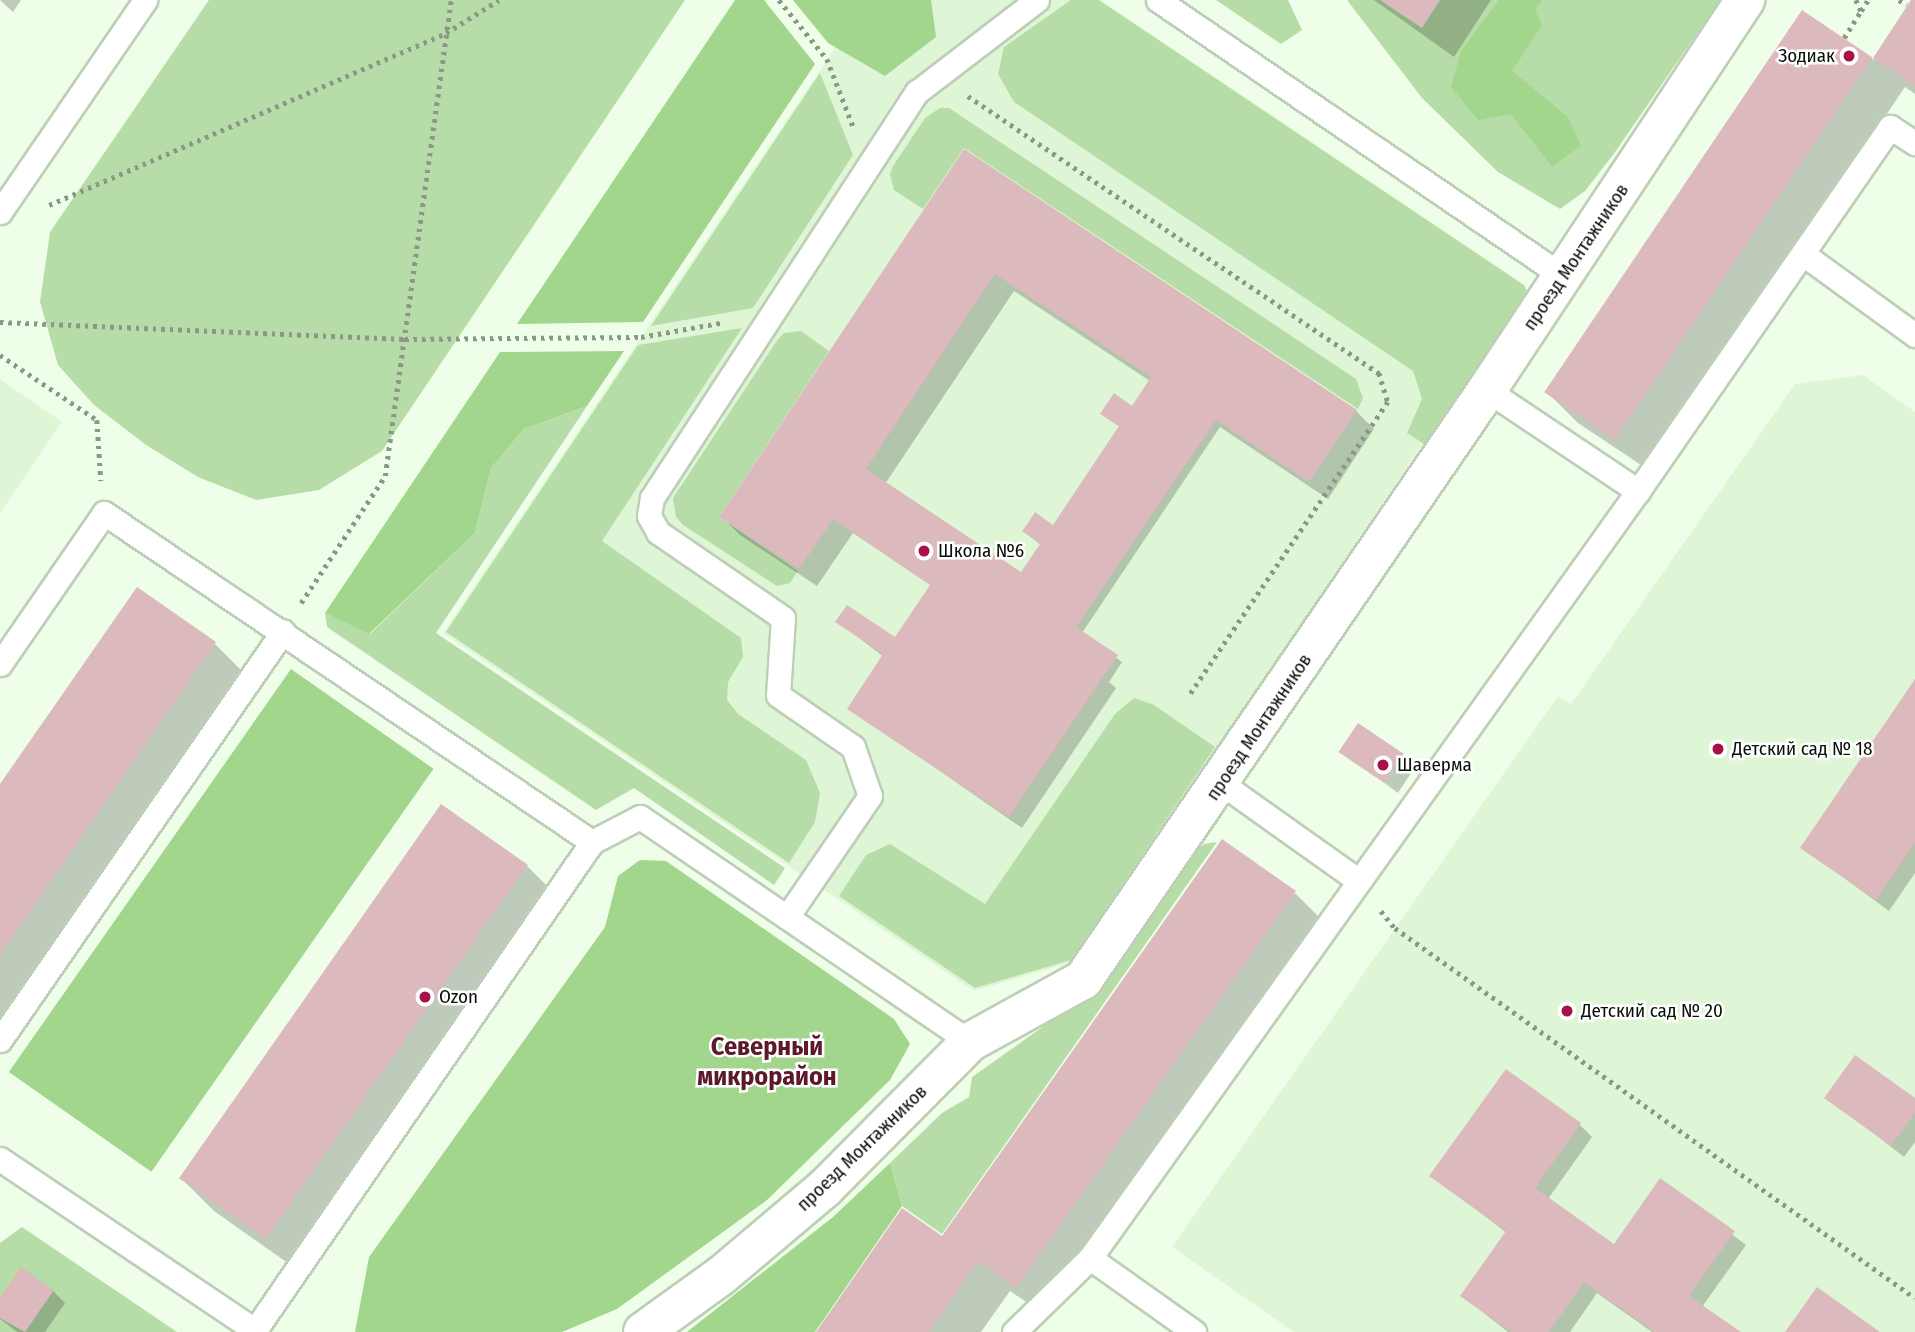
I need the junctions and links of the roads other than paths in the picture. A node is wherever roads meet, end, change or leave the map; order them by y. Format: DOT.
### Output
graph roads {
  1 [pos="145,0"];
  2 [pos="1037,0"];
  3 [pos="1158,0"];
  4 [pos="1745,0"];
  5 [pos="1915,144"];
  6 [pos="0,212"];
  7 [pos="1802,254"];
  8 [pos="1564,276"];
  9 [pos="1915,335"];
  10 [pos="1488,390"];
  11 [pos="1638,491"];
  12 [pos="283,631"];
  13 [pos="0,664"];
  14 [pos="1221,783"];
  15 [pos="592,842"];
  16 [pos="1359,881"];
  17 [pos="788,917"];
  18 [pos="0,1040"];
  19 [pos="970,1042"];
  20 [pos="0,1159"];
  21 [pos="1090,1258"];
  22 [pos="256,1331"];
  23 [pos="643,1332"];
  24 [pos="1014,1332"];
  25 [pos="1194,1332"];
  1 -- 6 [label="lane"];
  2 -- 17 [label="lane"];
  3 -- 8 [label="lane"];
  4 -- 8 [label="street, проезд Монтажников"];
  5 -- 7 [label="lane"];
  7 -- 9 [label="lane"];
  7 -- 11 [label="lane"];
  8 -- 10 [label="street, проезд Монтажников"];
  10 -- 11 [label="lane"];
  10 -- 14 [label="street, проезд Монтажников"];
  11 -- 16 [label="lane"];
  12 -- 13 [label="lane"];
  12 -- 15 [label="lane"];
  12 -- 18 [label="lane"];
  14 -- 16 [label="lane"];
  14 -- 19 [label="street, проезд Монтажников"];
  15 -- 17 [label="lane"];
  15 -- 22 [label="lane"];
  16 -- 21 [label="lane"];
  17 -- 19 [label="lane"];
  19 -- 23 [label="street, проезд Монтажников"];
  20 -- 22 [label="lane"];
  21 -- 24 [label="lane"];
  21 -- 25 [label="lane"];
}
